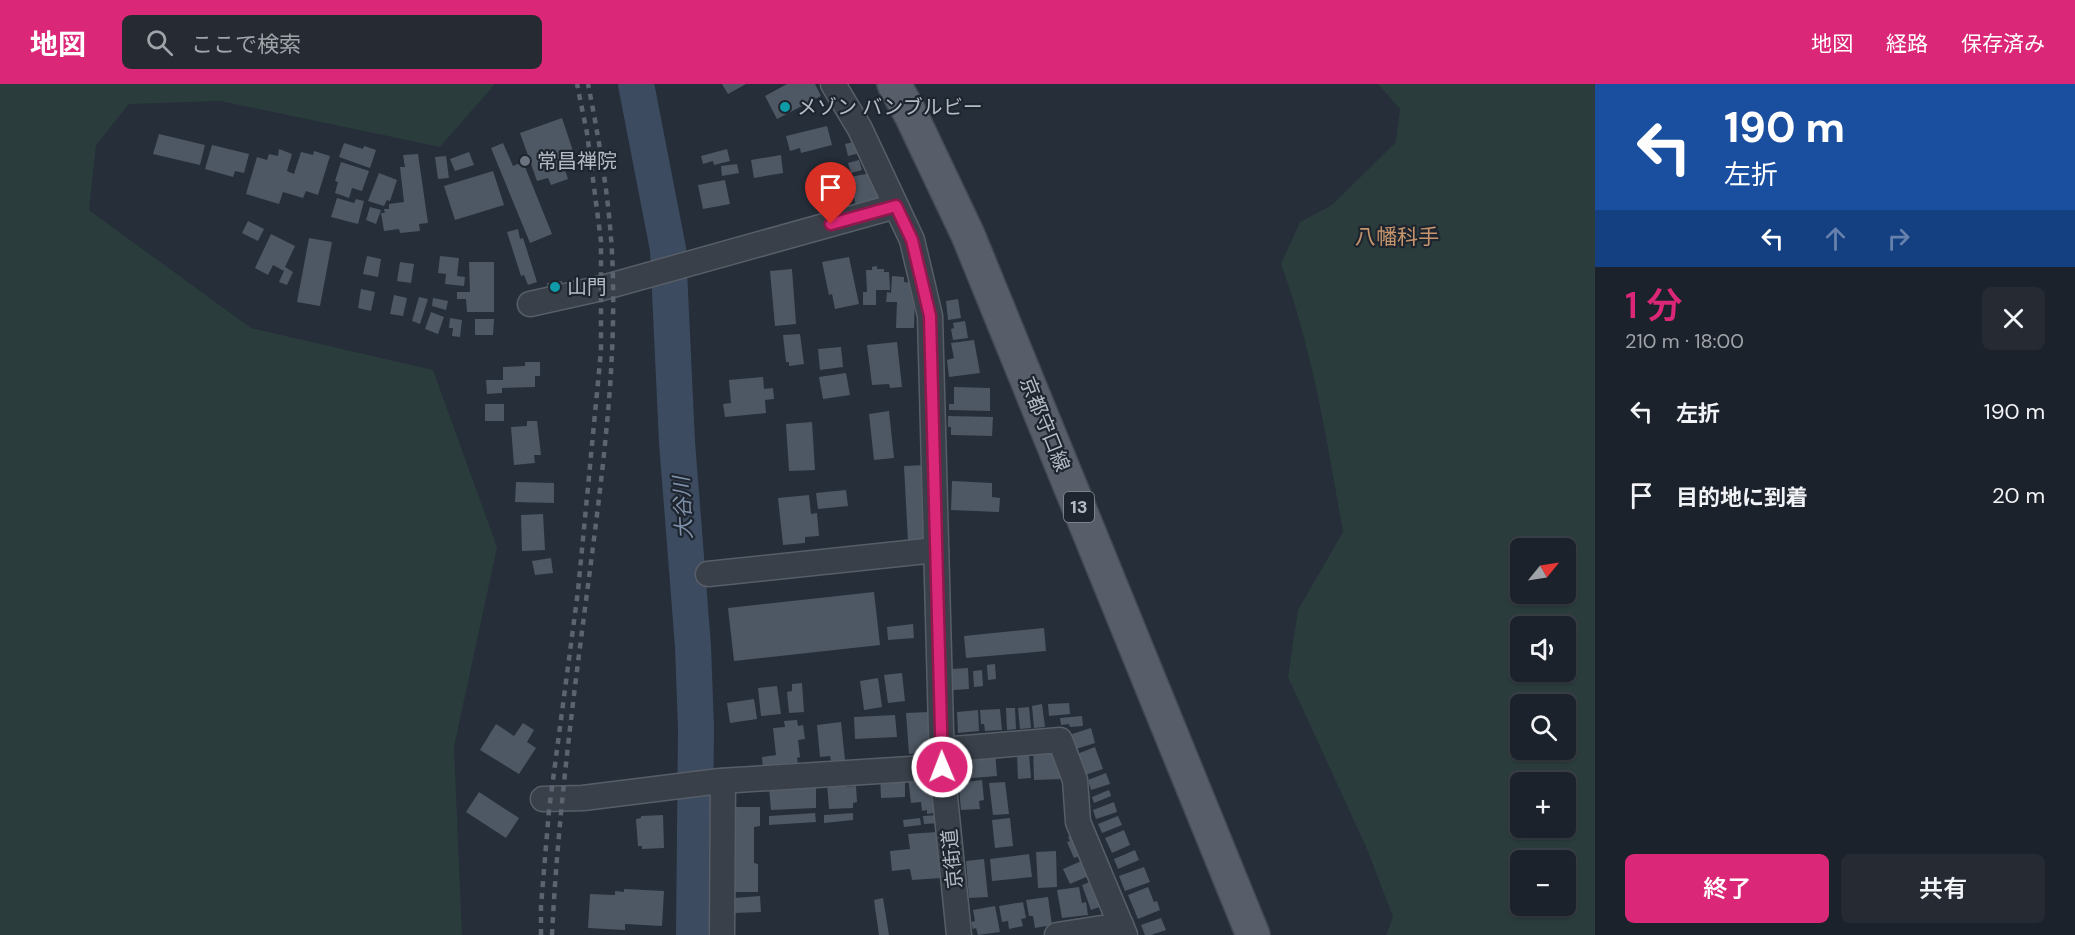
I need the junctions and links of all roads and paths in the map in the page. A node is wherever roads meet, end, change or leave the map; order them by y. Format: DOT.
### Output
graph roads {
  1 [pos="833,84"];
  2 [pos="842,84"];
  3 [pos="894,84"];
  4 [pos="860,129"];
  5 [pos="896,206"];
  6 [pos="530,304"];
  7 [pos="936,550"];
  8 [pos="708,574"];
  9 [pos="942,759"];
  10 [pos="722,781"];
  11 [pos="543,799"];
  12 [pos="1123,930"];
  13 [pos="722,935"];
  14 [pos="959,935"];
  15 [pos="1058,935"];
  16 [pos="1253,935"];
  1 -- 4 [label="street, 京街道"];
  2 -- 4 [label="street"];
  3 -- 16 [label="main road, 京都守口線 / 13"];
  4 -- 5 [label="street, 京街道"];
  5 -- 6 [label="street"];
  5 -- 7 [label="street, 京街道"];
  7 -- 8 [label="street"];
  7 -- 9 [label="street, 京街道"];
  9 -- 10 [label="street"];
  9 -- 12 [label="street"];
  9 -- 14 [label="street, 京街道"];
  10 -- 11 [label="street"];
  10 -- 13 [label="street"];
  12 -- 15 [label="street"];
}
